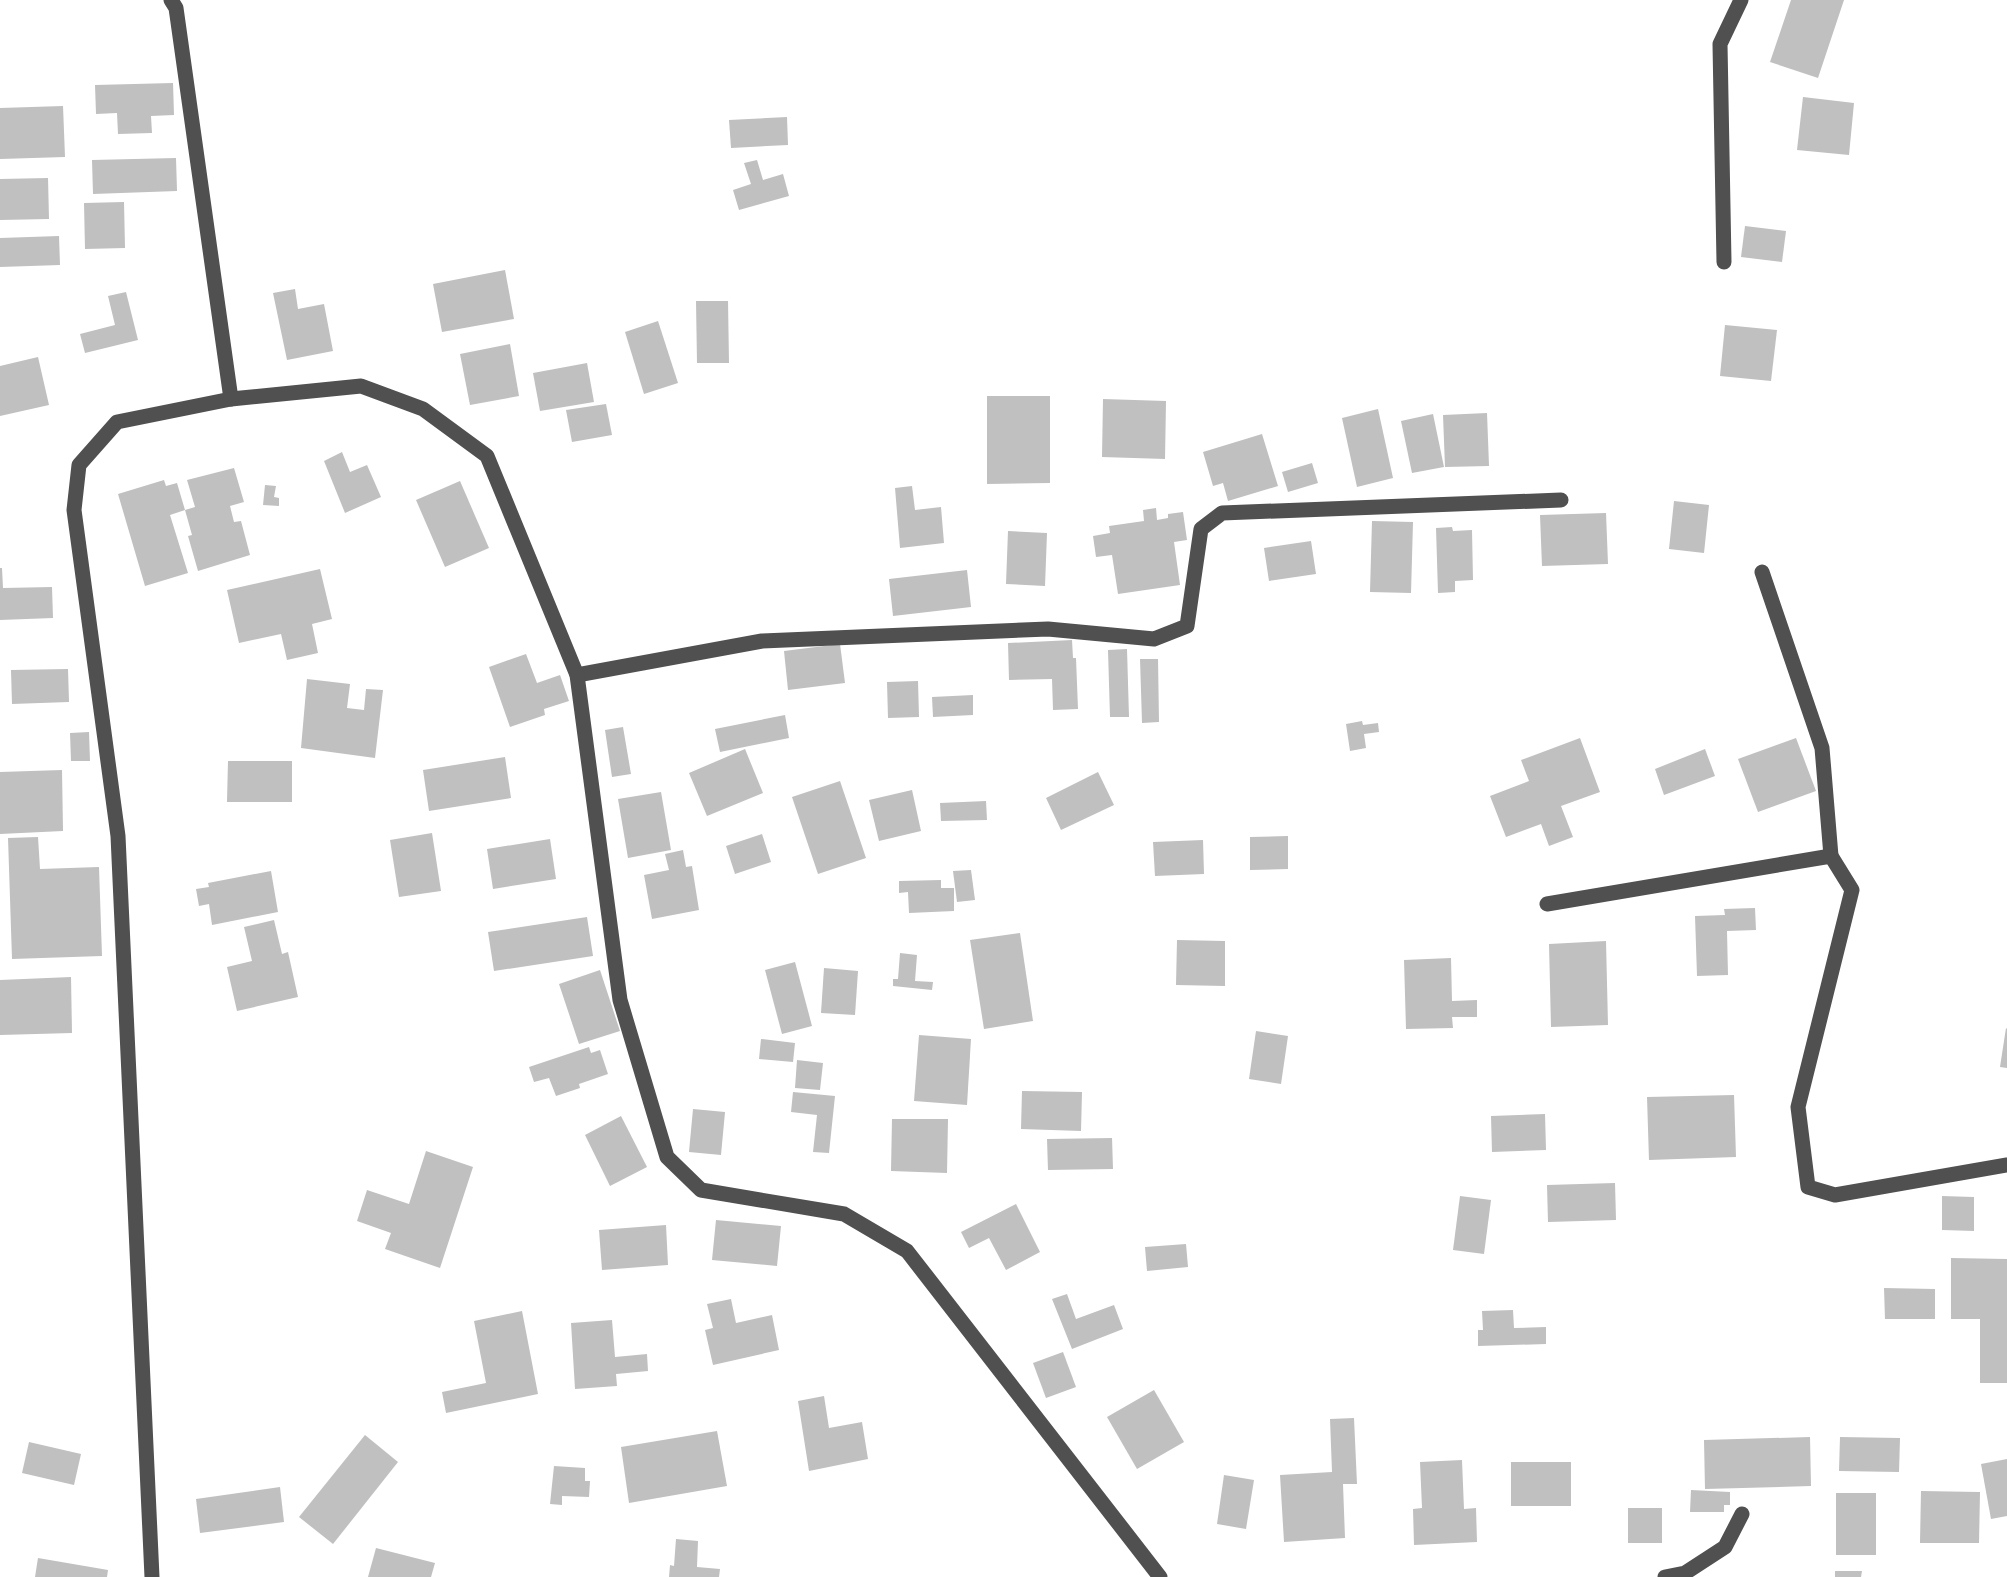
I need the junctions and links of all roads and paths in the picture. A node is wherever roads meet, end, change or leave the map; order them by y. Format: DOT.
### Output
graph roads {
  1 [pos="171,0"];
  2 [pos="1741,0"];
  3 [pos="1724,262"];
  4 [pos="231,399"];
  5 [pos="1561,500"];
  6 [pos="1762,572"];
  7 [pos="577,675"];
  8 [pos="1832,856"];
  9 [pos="1547,904"];
  10 [pos="2007,1165"];
  11 [pos="1742,1514"];
  12 [pos="152,1577"];
  13 [pos="1161,1577"];
  14 [pos="1665,1577"];
  1 -- 4 [label="street"];
  2 -- 3 [label="street"];
  4 -- 7 [label="street"];
  4 -- 12 [label="street"];
  5 -- 7 [label="street"];
  6 -- 8 [label="street"];
  7 -- 13 [label="street"];
  8 -- 9 [label="street"];
  8 -- 10 [label="street"];
  11 -- 14 [label="street"];
}
